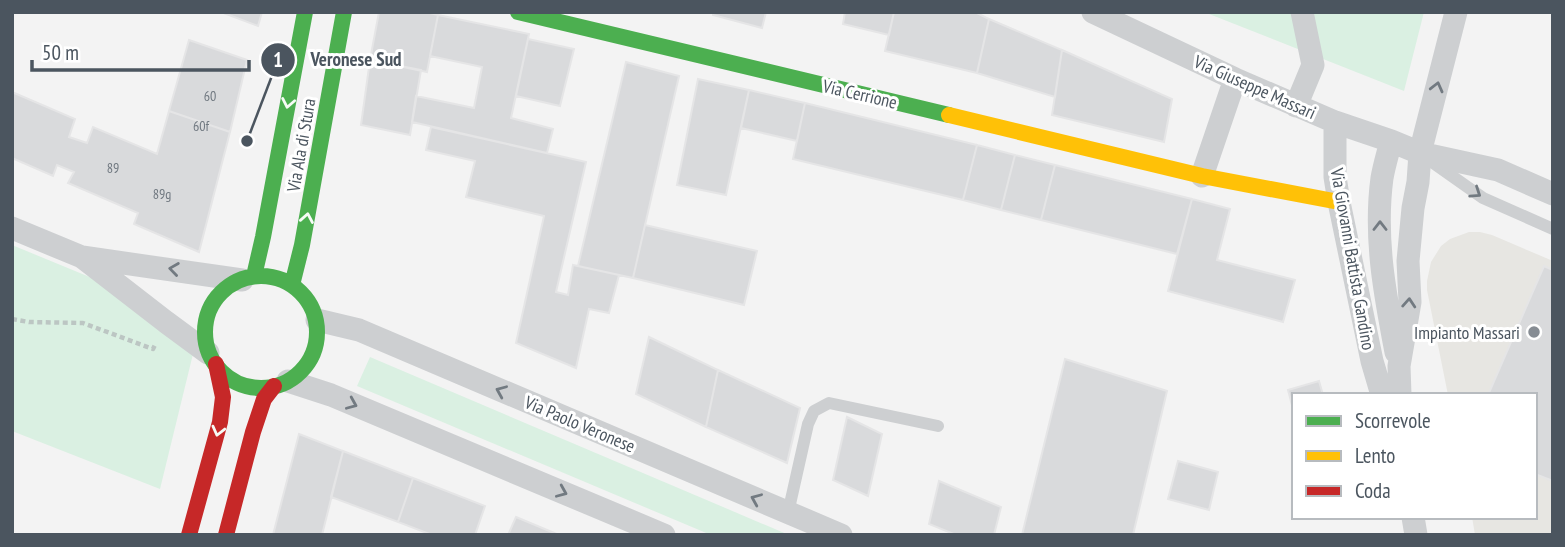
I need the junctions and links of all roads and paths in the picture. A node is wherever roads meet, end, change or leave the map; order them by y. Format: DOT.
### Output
graph roads {
  1 [pos="305,12"];
  2 [pos="344,12"];
  3 [pos="518,12"];
  4 [pos="1093,12"];
  5 [pos="1302,12"];
  6 [pos="1456,12"];
  7 [pos="1235,79"];
  8 [pos="1296,106"];
  9 [pos="1335,122"];
  10 [pos="1391,141"];
  11 [pos="1420,153"];
  12 [pos="1202,176"];
  13 [pos="1553,194"];
  14 [pos="1339,202"];
  15 [pos="12,228"];
  16 [pos="1553,229"];
  17 [pos="82,257"];
  18 [pos="248,278"];
  19 [pos="292,285"];
  20 [pos="12,319"];
  21 [pos="317,320"];
  22 [pos="166,323"];
  23 [pos="212,358"];
  24 [pos="1399,366"];
  25 [pos="281,384"];
  26 [pos="1381,393"];
  27 [pos="1400,393"];
  28 [pos="938,426"];
  29 [pos="788,513"];
  30 [pos="189,535"];
  31 [pos="226,535"];
  32 [pos="664,535"];
  33 [pos="841,535"];
  1 -- 18 [label="street, Via Ala di Stura, one-way"];
  19 -- 2 [label="street, Via Ala di Stura, one-way"];
  3 -- 12 [label="street, Via Cerrione"];
  4 -- 7 [label="street, Via Giuseppe Massari"];
  5 -- 8 [label="street"];
  11 -- 6 [label="street, Via Giovanni Battista Gandino, one-way"];
  7 -- 8 [label="street, Via Giuseppe Massari"];
  7 -- 12 [label="street"];
  8 -- 9 [label="street, Via Giuseppe Massari"];
  9 -- 10 [label="street, Via Giuseppe Massari"];
  9 -- 14 [label="street, Via Giovanni Battista Gandino"];
  10 -- 11 [label="street, Via Giuseppe Massari"];
  24 -- 10 [label="street, one-way"];
  11 -- 13 [label="street, Via Giuseppe Massari"];
  11 -- 16 [label="lane, Via Giuseppe Massari, one-way"];
  24 -- 11 [label="street, Via Giovanni Battista Gandino, one-way"];
  12 -- 14 [label="street, Via Cerrione"];
  14 -- 26 [label="street, Via Giovanni Battista Gandino"];
  15 -- 17 [label="street"];
  18 -- 17 [label="street, one-way"];
  17 -- 22 [label="street"];
  18 -- 19 [label="street"];
  18 -- 23 [label="street"];
  19 -- 21 [label="street"];
  20 -- 22 [label="path"];
  21 -- 25 [label="street"];
  29 -- 21 [label="street, Via Paolo Veronese, one-way"];
  22 -- 23 [label="street"];
  23 -- 25 [label="street"];
  23 -- 30 [label="street, one-way"];
  24 -- 27 [label="street, Via Giovanni Battista Gandino"];
  25 -- 31 [label="street"];
  25 -- 32 [label="street, one-way"];
  28 -- 29 [label="lane"];
  29 -- 33 [label="street, Via Paolo Veronese"];
}
